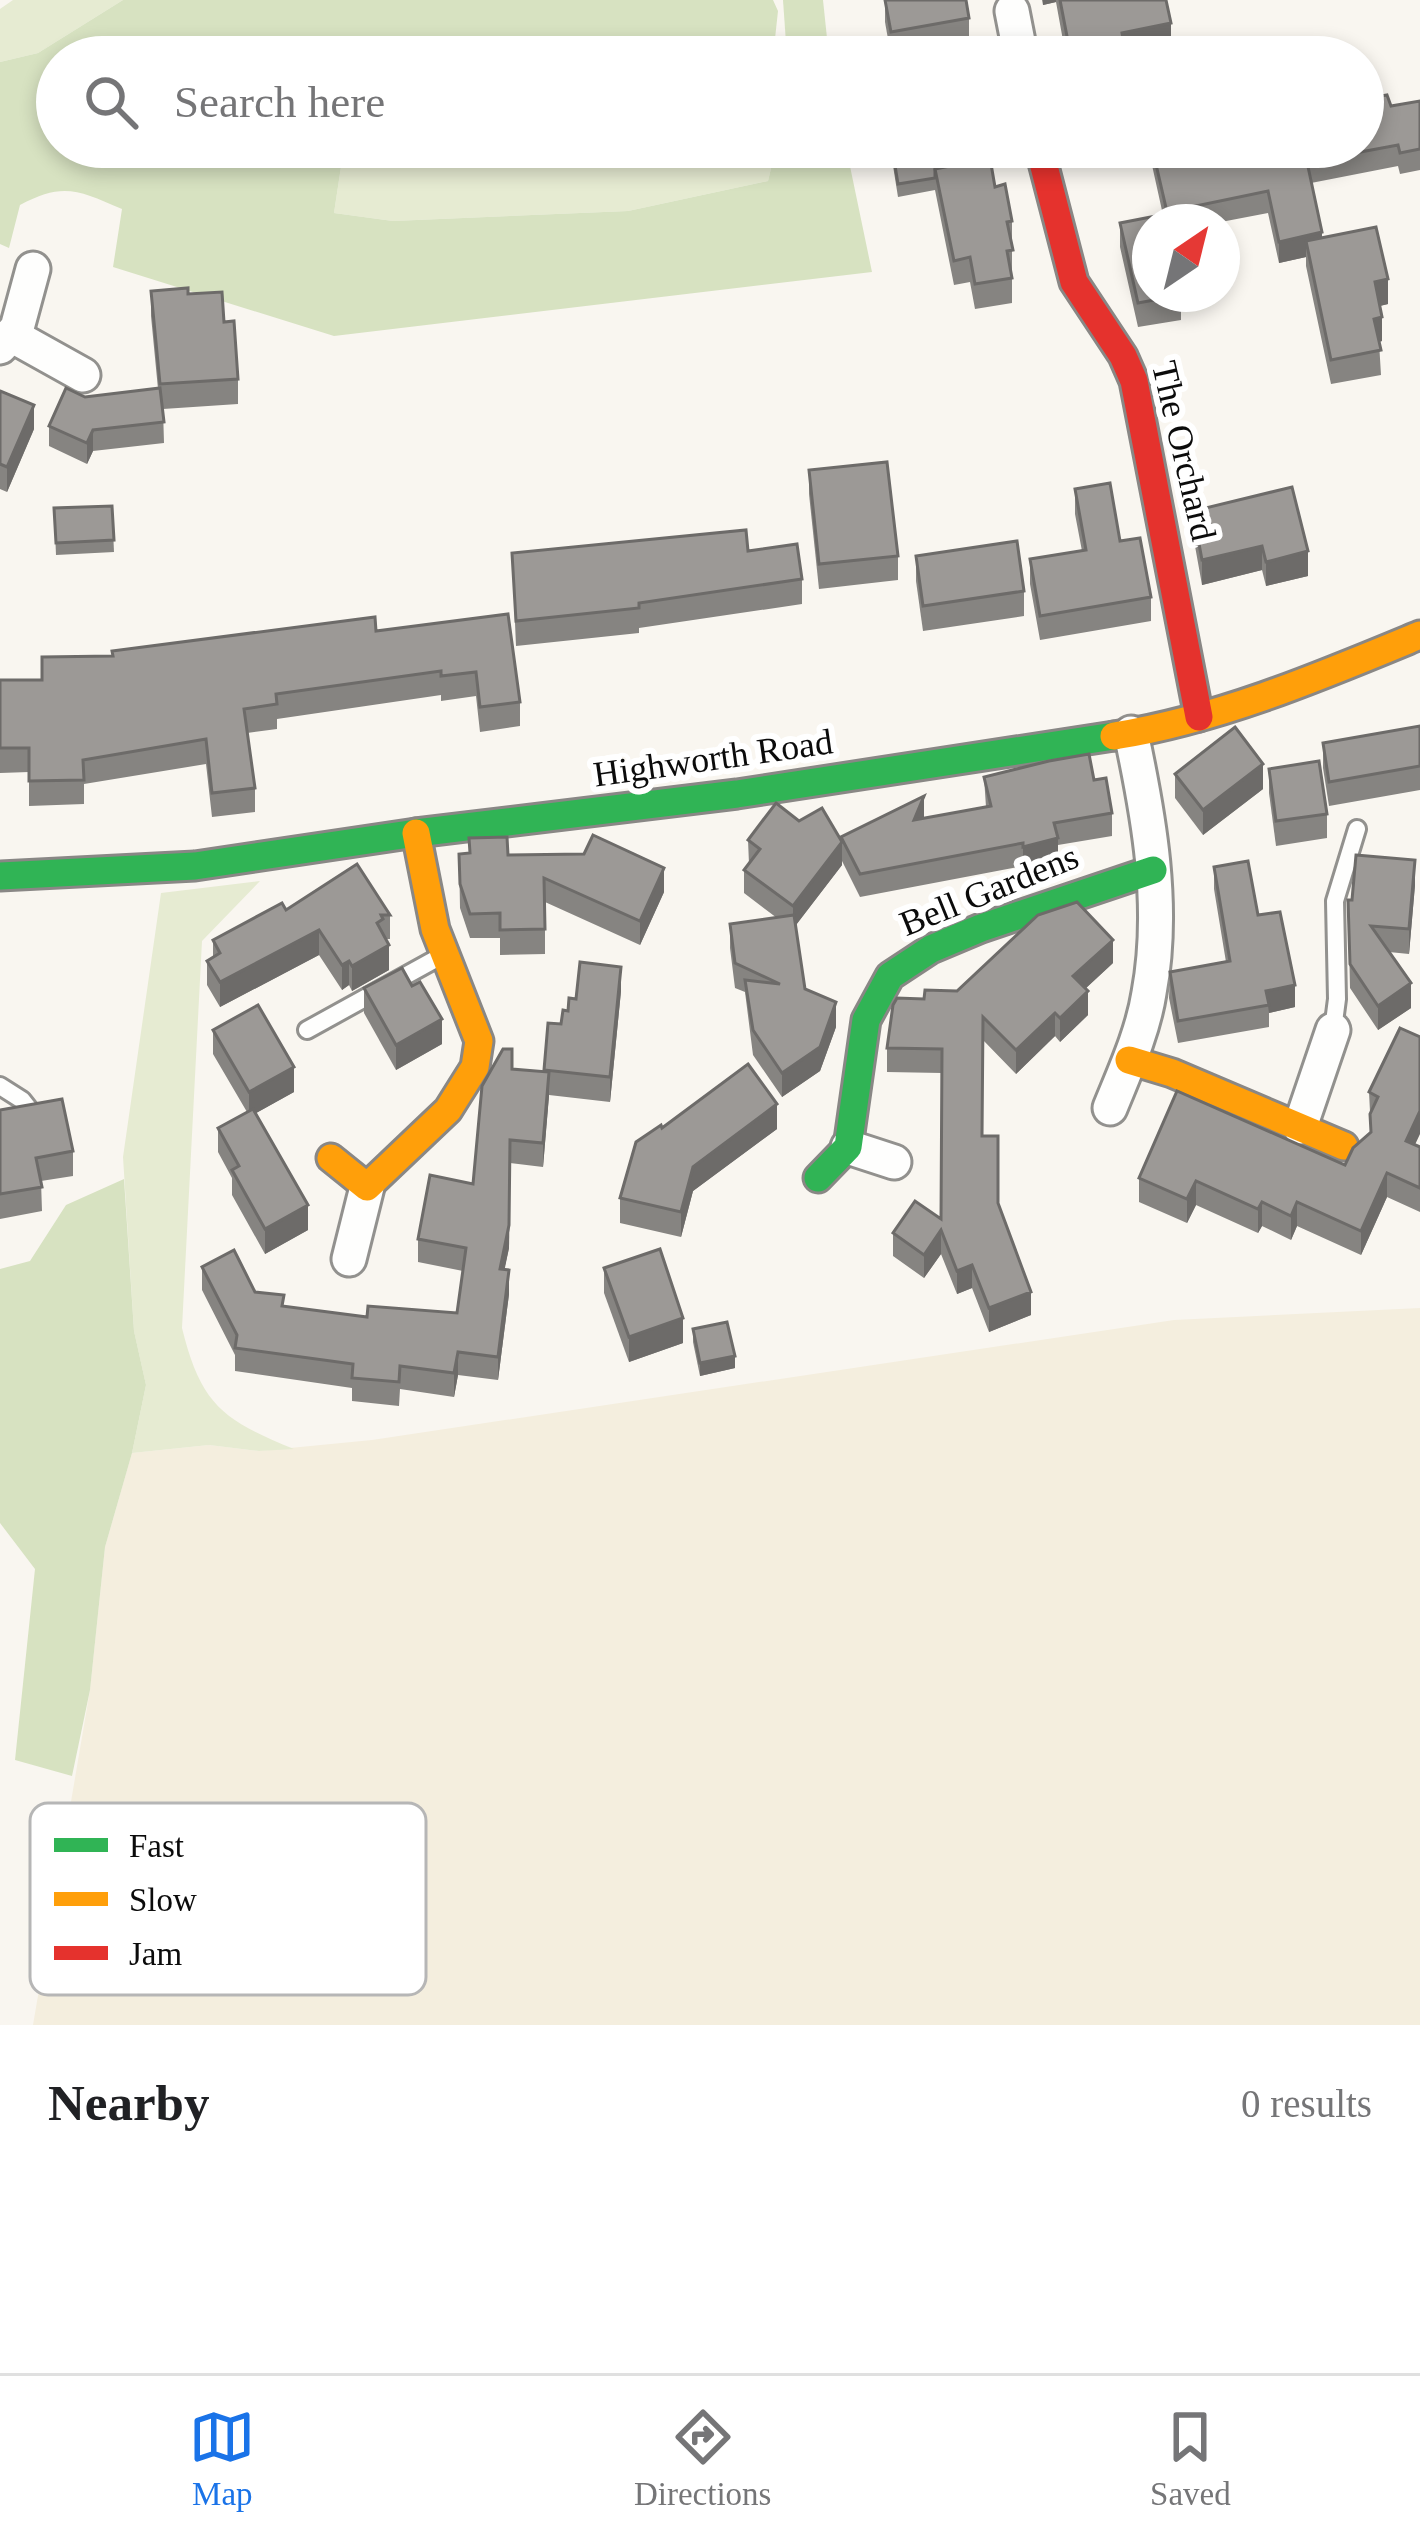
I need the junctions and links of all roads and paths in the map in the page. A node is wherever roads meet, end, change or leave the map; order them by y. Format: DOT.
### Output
graph roads {
  1 [pos="1012,10"];
  2 [pos="1017,36"];
  3 [pos="1045,168"];
  4 [pos="33,269"];
  5 [pos="6,341"];
  6 [pos="82,375"];
  7 [pos="1420,635"];
  8 [pos="1199,717"];
  9 [pos="1131,733"];
  10 [pos="1358,829"];
  11 [pos="416,833"];
  12 [pos="1153,870"];
  13 [pos="0,876"];
  14 [pos="444,954"];
  15 [pos="307,1030"];
  16 [pos="1333,1030"];
  17 [pos="1130,1060"];
  18 [pos="0,1086"];
  19 [pos="1110,1108"];
  20 [pos="33,1114"];
  21 [pos="1300,1127"];
  22 [pos="1344,1146"];
  23 [pos="848,1148"];
  24 [pos="331,1158"];
  25 [pos="894,1162"];
  26 [pos="818,1178"];
  27 [pos="367,1187"];
  28 [pos="349,1259"];
  1 -- 2 [label="street"];
  3 -- 8 [label="street, The Orchard"];
  4 -- 5 [label="street"];
  5 -- 6 [label="street"];
  7 -- 8 [label="street, Highworth Road"];
  8 -- 9 [label="street, Highworth Road"];
  9 -- 11 [label="street, Highworth Road"];
  9 -- 12 [label="street"];
  10 -- 16 [label="lane"];
  11 -- 13 [label="street, Highworth Road"];
  11 -- 14 [label="street"];
  12 -- 17 [label="street"];
  12 -- 23 [label="street, Bell Gardens"];
  14 -- 15 [label="lane"];
  14 -- 27 [label="street"];
  16 -- 21 [label="street"];
  17 -- 19 [label="street"];
  17 -- 21 [label="street"];
  18 -- 20 [label="lane"];
  21 -- 22 [label="street"];
  23 -- 25 [label="street"];
  23 -- 26 [label="street"];
  24 -- 27 [label="street"];
  27 -- 28 [label="street"];
}
